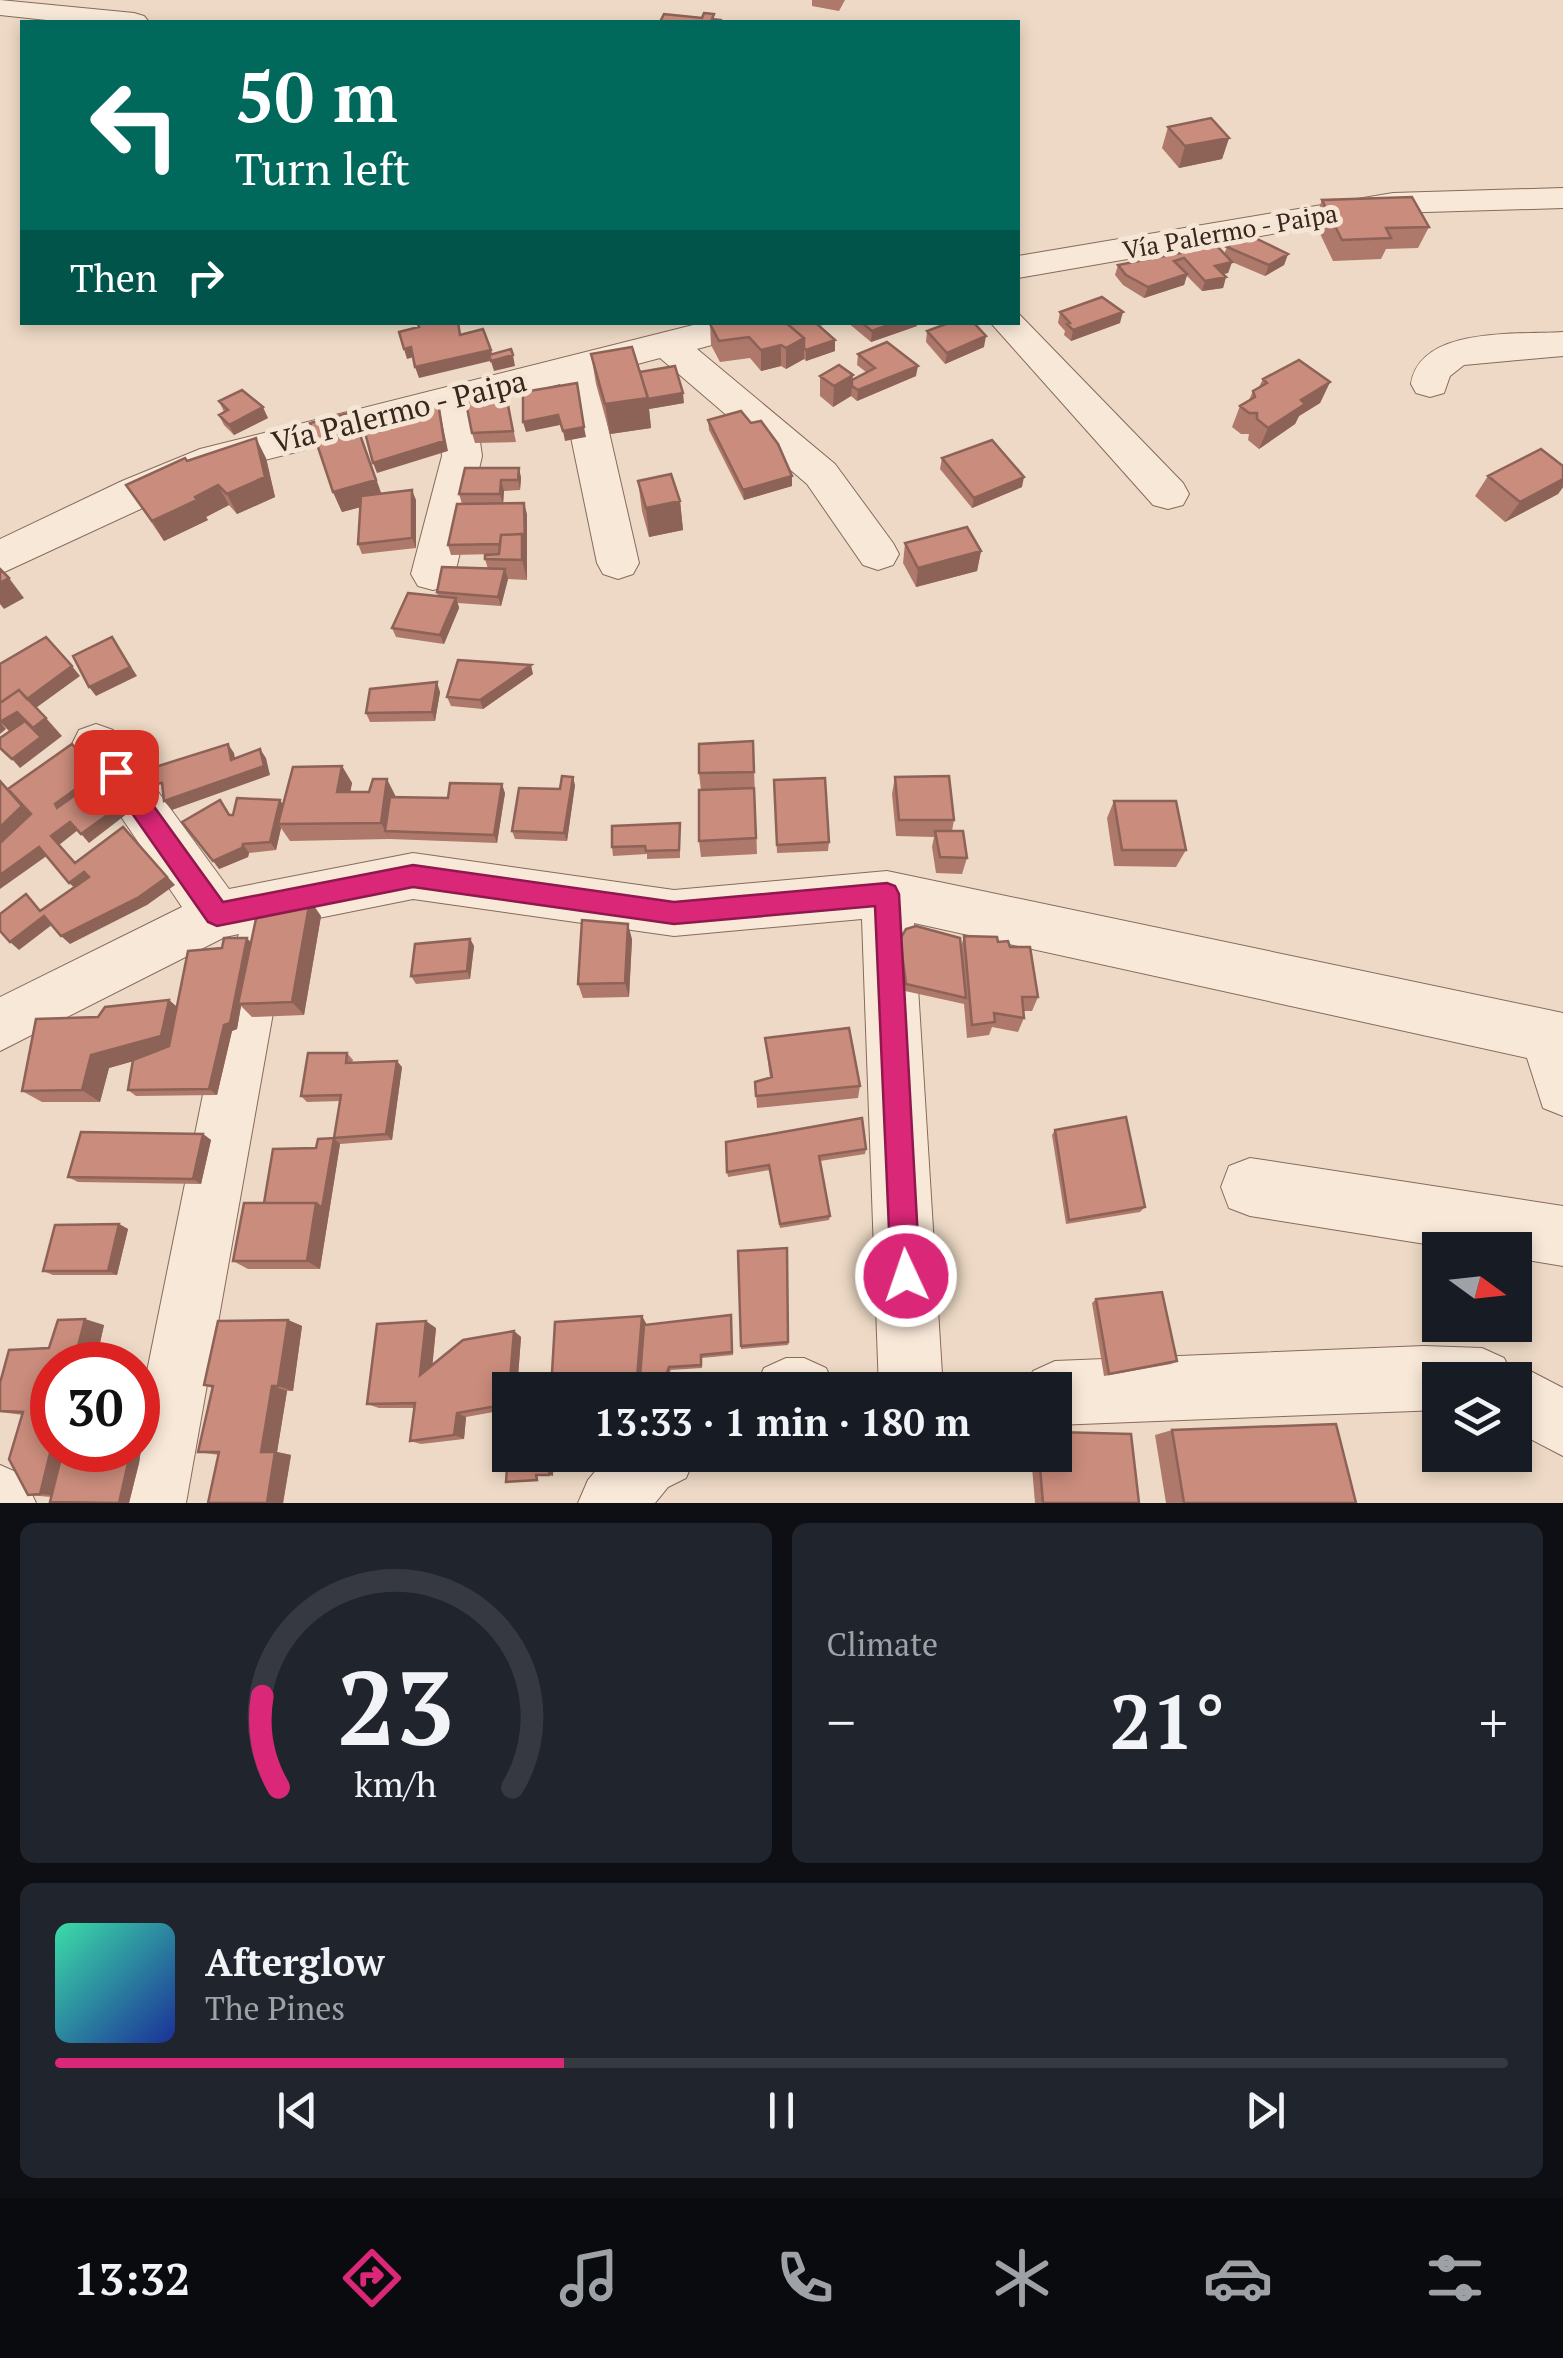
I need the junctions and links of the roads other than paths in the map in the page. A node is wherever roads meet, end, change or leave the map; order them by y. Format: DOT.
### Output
graph roads {
  1 [pos="0,6"];
  2 [pos="39,6"];
  3 [pos="122,20"];
  4 [pos="1562,199"];
  5 [pos="1020,267"];
  6 [pos="743,325"];
  7 [pos="1011,325"];
  8 [pos="667,344"];
  9 [pos="1563,344"];
  10 [pos="574,366"];
  11 [pos="1430,384"];
  12 [pos="455,397"];
  13 [pos="1168,494"];
  14 [pos="878,554"];
  15 [pos="0,558"];
  16 [pos="618,562"];
  17 [pos="433,574"];
  18 [pos="96,744"];
  19 [pos="887,894"];
  20 [pos="242,909"];
  21 [pos="0,1025"];
  22 [pos="1558,1055"];
  23 [pos="1250,1186"];
  24 [pos="1563,1236"];
  25 [pos="910,1372"];
  26 [pos="1422,1378"];
  27 [pos="1072,1392"];
  28 [pos="1532,1405"];
  29 [pos="1563,1424"];
  30 [pos="638,1472"];
  31 [pos="153,1503"];
  32 [pos="610,1503"];
  1 -- 2 [label="street"];
  2 -- 3 [label="street"];
  4 -- 5 [label="street, Vía Palermo - Paipa"];
  6 -- 8 [label="street, Vía Palermo - Paipa"];
  7 -- 13 [label="street"];
  8 -- 10 [label="street, Vía Palermo - Paipa"];
  8 -- 14 [label="street"];
  9 -- 11 [label="street"];
  10 -- 12 [label="street, Vía Palermo - Paipa"];
  10 -- 16 [label="street"];
  12 -- 15 [label="street, Vía Palermo - Paipa"];
  12 -- 17 [label="street"];
  18 -- 20 [label="street"];
  19 -- 20 [label="street"];
  19 -- 22 [label="street"];
  19 -- 25 [label="street"];
  20 -- 21 [label="street"];
  20 -- 31 [label="street"];
  23 -- 24 [label="street"];
  26 -- 27 [label="street"];
  28 -- 29 [label="street"];
  30 -- 32 [label="street"];
}
